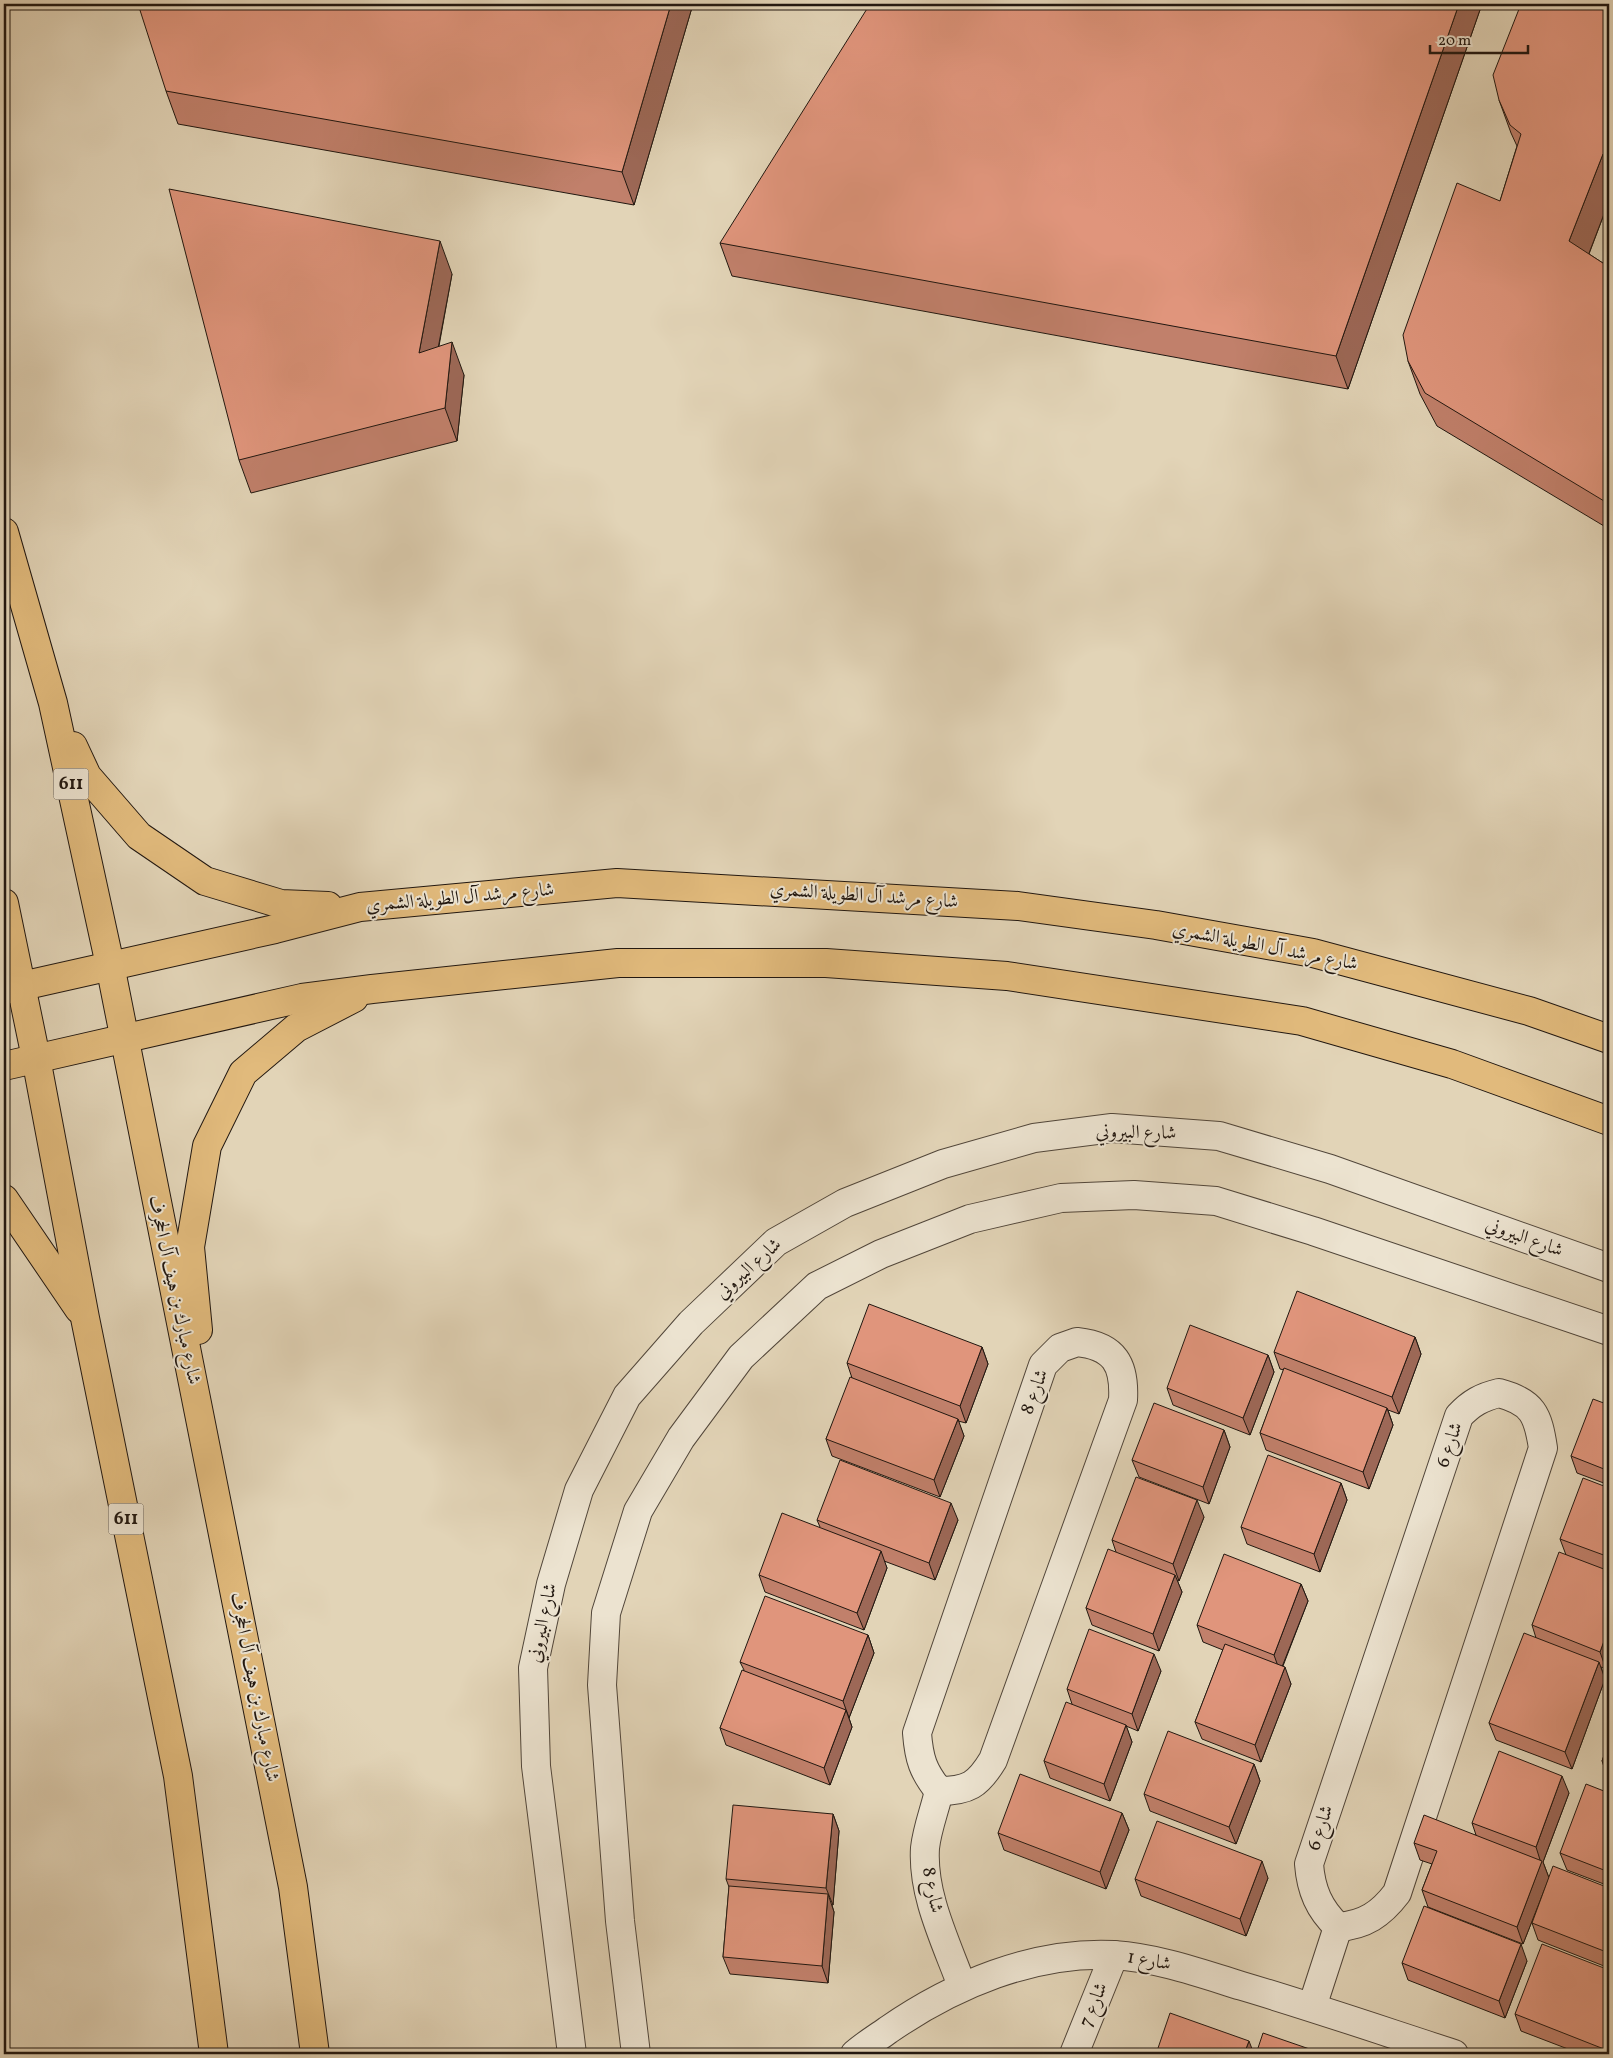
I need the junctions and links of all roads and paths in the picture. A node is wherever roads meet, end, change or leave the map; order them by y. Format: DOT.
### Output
graph roads {
  1 [pos="4,532"];
  2 [pos="53,704"];
  3 [pos="4,903"];
  4 [pos="360,907"];
  5 [pos="110,965"];
  6 [pos="13,988"];
  7 [pos="372,989"];
  8 [pos="123,1039"];
  9 [pos="1609,1039"];
  10 [pos="36,1058"];
  11 [pos="4,1066"];
  12 [pos="1609,1121"];
  13 [pos="4,1199"];
  14 [pos="1609,1268"];
  15 [pos="85,1318"];
  16 [pos="1609,1331"];
  17 [pos="209,1458"];
  18 [pos="939,1791"];
  19 [pos="1338,1927"];
  20 [pos="1114,1955"];
  21 [pos="962,1986"];
  22 [pos="1312,2007"];
  23 [pos="214,2054"];
  24 [pos="315,2054"];
  25 [pos="572,2054"];
  26 [pos="636,2054"];
  27 [pos="855,2054"];
  28 [pos="1074,2054"];
  29 [pos="1454,2054"];
  1 -- 2 [label="main road, شارع مبارك بن هيف آل الحجرف / 611"];
  2 -- 4 [label="main road"];
  2 -- 5 [label="main road, شارع مبارك بن هيف آل الحجرف / 611"];
  3 -- 6 [label="main road, 611"];
  4 -- 5 [label="main road, شارع مرشد آل الطويلة الشمري"];
  4 -- 9 [label="main road, شارع مرشد آل الطويلة الشمري"];
  5 -- 6 [label="main road, شارع مرشد آل الطويلة الشمري"];
  5 -- 8 [label="main road, شارع مبارك بن هيف آل الحجرف / 611"];
  6 -- 10 [label="main road, 611"];
  7 -- 8 [label="main road"];
  7 -- 12 [label="main road"];
  7 -- 17 [label="main road"];
  8 -- 10 [label="main road"];
  8 -- 17 [label="main road, شارع مبارك بن هيف آل الحجرف / 611"];
  10 -- 11 [label="main road"];
  10 -- 15 [label="main road, 611"];
  13 -- 15 [label="main road"];
  14 -- 25 [label="street, شارع البيروني"];
  15 -- 23 [label="main road, 611"];
  16 -- 26 [label="street"];
  17 -- 24 [label="main road, شارع مبارك بن هيف آل الحجرف / 611"];
  18 -- 18 [label="street, شارع 8"];
  18 -- 21 [label="street, شارع 8"];
  19 -- 19 [label="street, شارع 6"];
  19 -- 22 [label="street"];
  20 -- 21 [label="street, شارع 1"];
  20 -- 22 [label="street, شارع 1"];
  20 -- 28 [label="street, شارع 7"];
  21 -- 27 [label="street, شارع 1"];
  22 -- 29 [label="street, شارع 1"];
}
